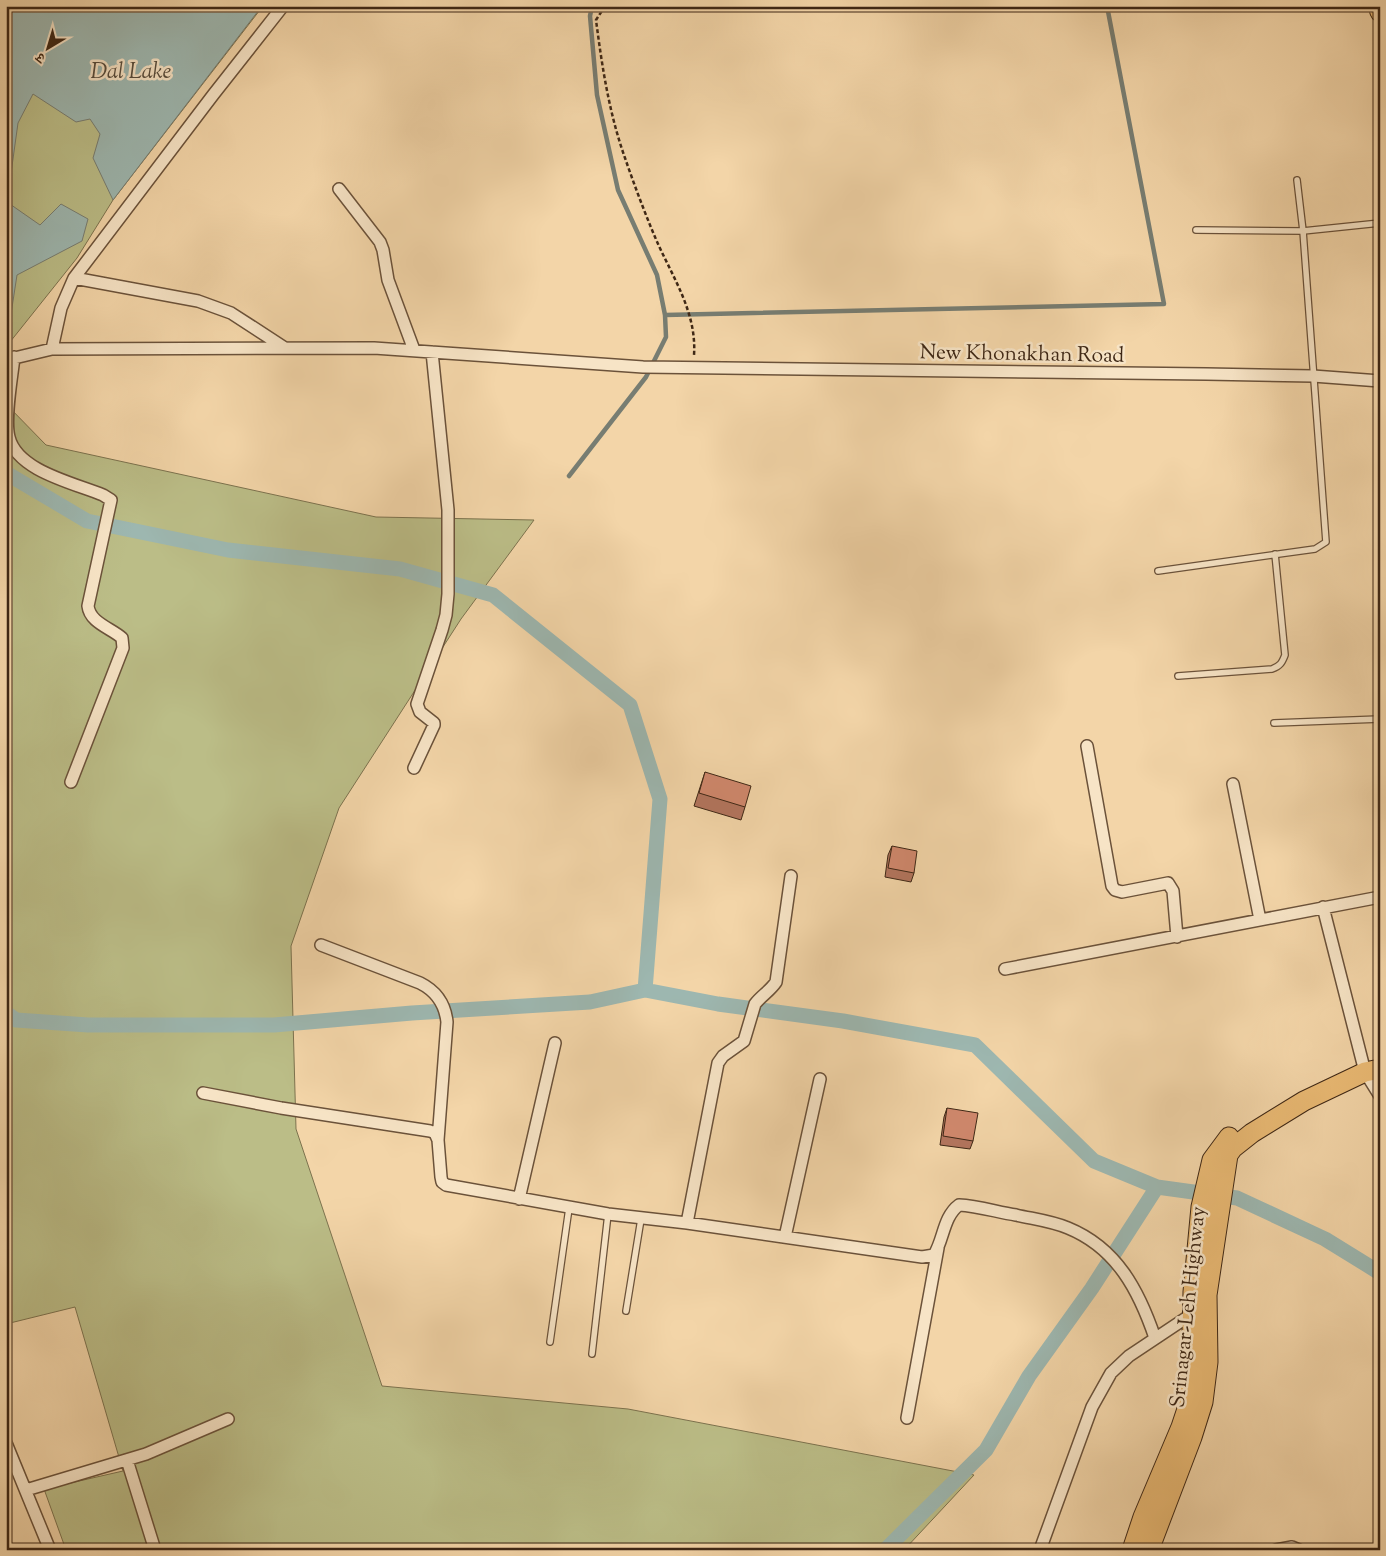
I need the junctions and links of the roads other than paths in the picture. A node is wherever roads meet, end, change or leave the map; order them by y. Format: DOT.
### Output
graph roads {
  1 [pos="283,6"];
  2 [pos="1378,6"];
  3 [pos="1380,12"];
  4 [pos="1297,180"];
  5 [pos="340,189"];
  6 [pos="1380,223"];
  7 [pos="1196,230"];
  8 [pos="1303,231"];
  9 [pos="74,278"];
  10 [pos="52,348"];
  11 [pos="285,348"];
  12 [pos="414,350"];
  13 [pos="432,352"];
  14 [pos="10,358"];
  15 [pos="1314,376"];
  16 [pos="1380,381"];
  17 [pos="1275,554"];
  18 [pos="1158,571"];
  19 [pos="1178,676"];
  20 [pos="1380,719"];
  21 [pos="1274,723"];
  22 [pos="1086,746"];
  23 [pos="414,768"];
  24 [pos="71,782"];
  25 [pos="1233,784"];
  26 [pos="790,876"];
  27 [pos="1380,898"];
  28 [pos="1323,908"];
  29 [pos="1260,920"];
  30 [pos="1177,937"];
  31 [pos="321,945"];
  32 [pos="1005,969"];
  33 [pos="555,1042"];
  34 [pos="1373,1071"];
  35 [pos="820,1079"];
  36 [pos="203,1093"];
  37 [pos="1380,1096"];
  38 [pos="438,1140"];
  39 [pos="519,1199"];
  40 [pos="569,1208"];
  41 [pos="608,1214"];
  42 [pos="641,1219"];
  43 [pos="687,1224"];
  44 [pos="784,1237"];
  45 [pos="938,1248"];
  46 [pos="1200,1301"];
  47 [pos="626,1311"];
  48 [pos="1155,1338"];
  49 [pos="550,1342"];
  50 [pos="592,1354"];
  51 [pos="228,1418"];
  52 [pos="907,1418"];
  53 [pos="6,1443"];
  54 [pos="127,1460"];
  55 [pos="26,1490"];
  56 [pos="50,1550"];
  57 [pos="155,1550"];
  58 [pos="1040,1550"];
  59 [pos="1132,1550"];
  60 [pos="1148,1550"];
  61 [pos="1276,1550"];
  62 [pos="1299,1550"];
  1 -- 9 [label="street"];
  2 -- 3 [label="highway"];
  4 -- 8 [label="lane"];
  5 -- 12 [label="street"];
  6 -- 8 [label="lane"];
  7 -- 8 [label="lane"];
  8 -- 15 [label="lane"];
  9 -- 10 [label="street"];
  9 -- 11 [label="street"];
  10 -- 11 [label="street, New Khonakhan Road"];
  10 -- 14 [label="street, New Khonakhan Road"];
  11 -- 12 [label="street, New Khonakhan Road"];
  12 -- 13 [label="street, New Khonakhan Road"];
  13 -- 15 [label="street, New Khonakhan Road"];
  13 -- 23 [label="street"];
  14 -- 24 [label="street"];
  15 -- 16 [label="street, New Khonakhan Road"];
  15 -- 17 [label="lane"];
  17 -- 18 [label="lane"];
  17 -- 19 [label="lane"];
  20 -- 21 [label="lane"];
  22 -- 30 [label="street"];
  25 -- 29 [label="street"];
  26 -- 43 [label="street"];
  27 -- 28 [label="street"];
  28 -- 29 [label="street"];
  28 -- 34 [label="street"];
  29 -- 30 [label="street"];
  30 -- 32 [label="street"];
  31 -- 38 [label="street"];
  33 -- 39 [label="street"];
  34 -- 37 [label="street"];
  34 -- 46 [label="highway"];
  35 -- 44 [label="street"];
  36 -- 38 [label="street"];
  38 -- 39 [label="street"];
  39 -- 40 [label="street"];
  40 -- 41 [label="street"];
  40 -- 49 [label="lane"];
  41 -- 42 [label="street"];
  41 -- 50 [label="lane"];
  42 -- 43 [label="street"];
  42 -- 47 [label="lane"];
  43 -- 44 [label="street"];
  44 -- 45 [label="street"];
  45 -- 48 [label="street"];
  45 -- 52 [label="street"];
  46 -- 48 [label="street"];
  46 -- 59 [label="highway"];
  46 -- 60 [label="highway, Srinagar-Leh Highway"];
  48 -- 58 [label="street"];
  51 -- 54 [label="street"];
  53 -- 55 [label="street"];
  54 -- 55 [label="street"];
  54 -- 57 [label="street"];
  55 -- 56 [label="street"];
  61 -- 62 [label="street"];
}
